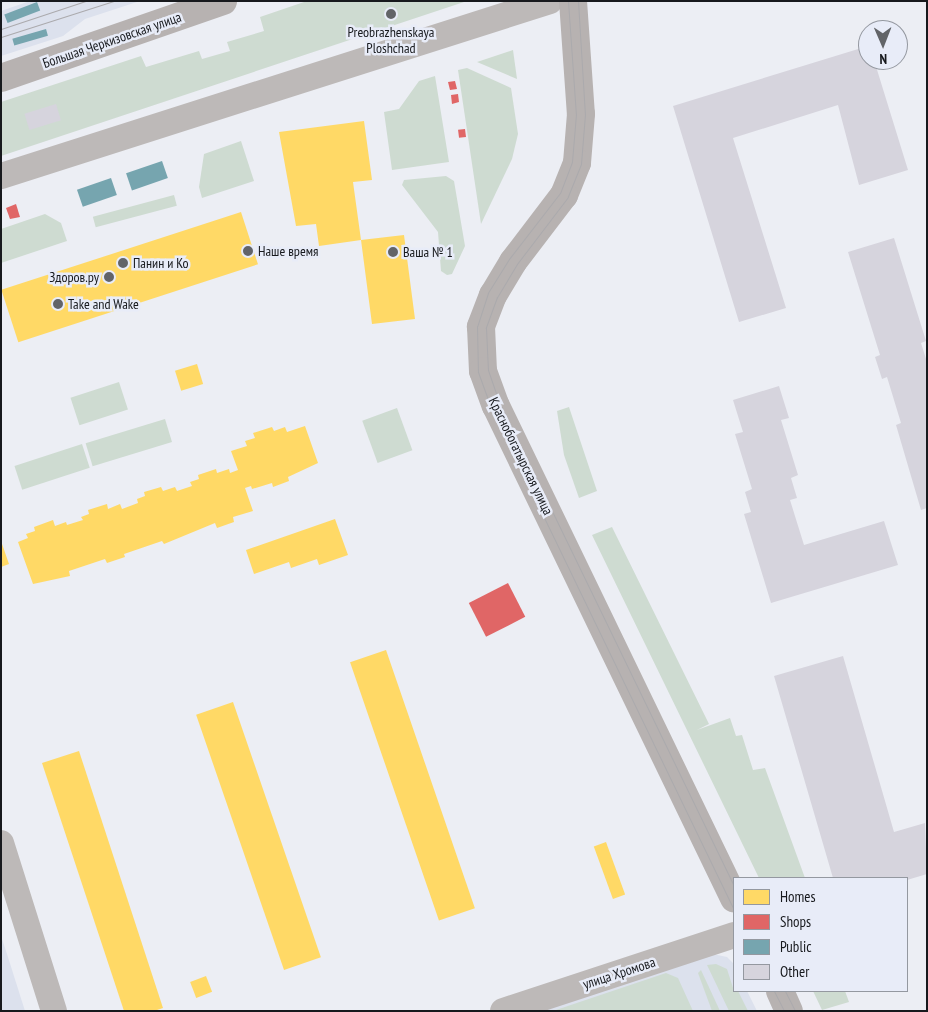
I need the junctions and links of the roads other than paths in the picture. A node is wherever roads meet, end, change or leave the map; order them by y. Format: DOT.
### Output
graph roads {
  1 [pos="223,1"];
  2 [pos="494,1"];
  3 [pos="550,1"];
  4 [pos="573,1"];
  5 [pos="478,23"];
  6 [pos="1,78"];
  7 [pos="1,176"];
  8 [pos="1,843"];
  9 [pos="733,896"];
  10 [pos="733,935"];
  11 [pos="780,992"];
  12 [pos="54,1011"];
  13 [pos="503,1011"];
  14 [pos="790,1011"];
  1 -- 6 [label="main road, Большая Черкизовская улица"];
  2 -- 5 [label="street"];
  3 -- 5 [label="street"];
  4 -- 9 [label="main road, Краснобогатырская улица"];
  5 -- 7 [label="street"];
  8 -- 12 [label="street"];
  10 -- 13 [label="street, улица Хромова"];
  11 -- 14 [label="main road"];
}
